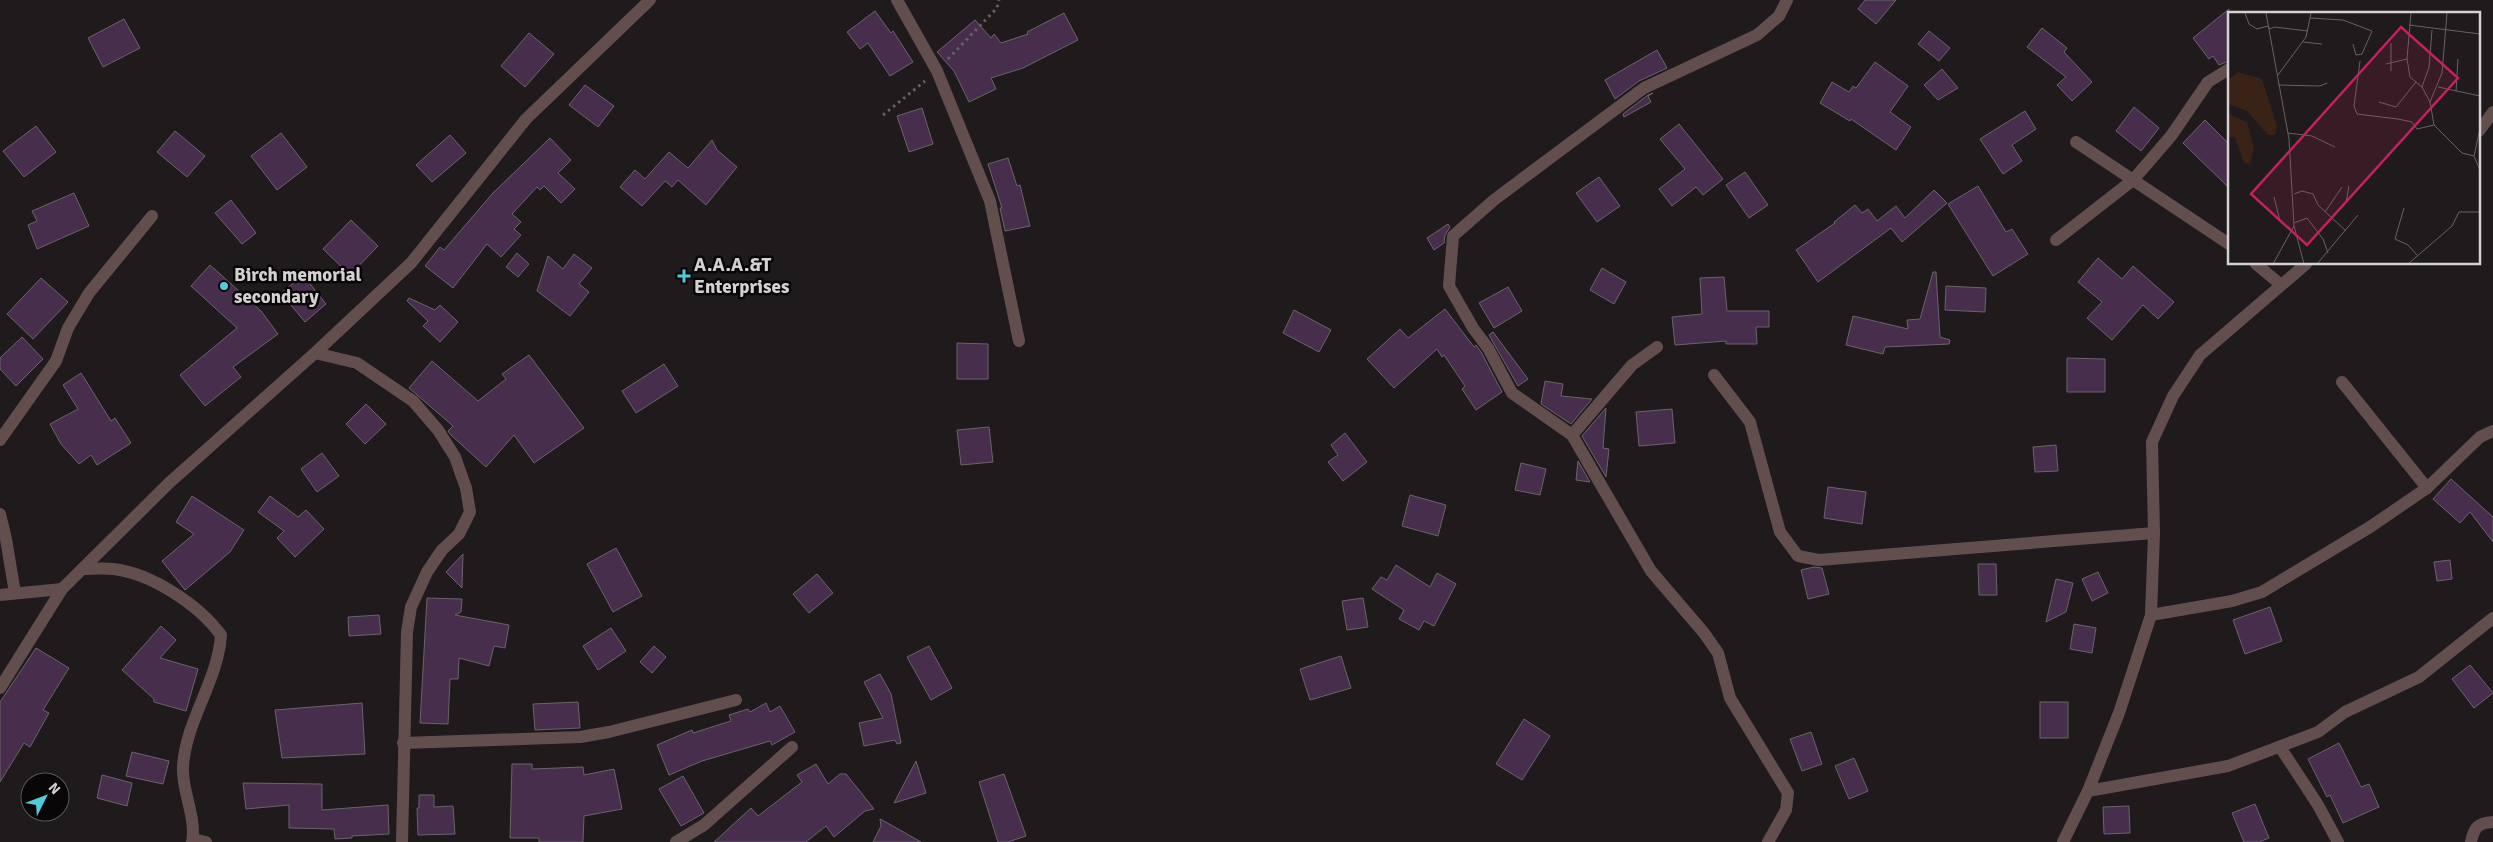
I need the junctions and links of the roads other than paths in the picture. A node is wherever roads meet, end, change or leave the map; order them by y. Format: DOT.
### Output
graph roads {
  1 [pos="650,0"];
  2 [pos="897,0"];
  3 [pos="1787,0"];
  4 [pos="2228,70"];
  5 [pos="2493,112"];
  6 [pos="2480,130"];
  7 [pos="2076,142"];
  8 [pos="2133,180"];
  9 [pos="152,216"];
  10 [pos="2056,240"];
  11 [pos="2228,243"];
  12 [pos="2257,265"];
  13 [pos="2305,265"];
  14 [pos="2280,284"];
  15 [pos="1019,341"];
  16 [pos="1657,347"];
  17 [pos="315,353"];
  18 [pos="1714,375"];
  19 [pos="2342,382"];
  20 [pos="2493,431"];
  21 [pos="1572,436"];
  22 [pos="0,440"];
  23 [pos="2427,488"];
  24 [pos="0,514"];
  25 [pos="2154,533"];
  26 [pos="82,569"];
  27 [pos="62,589"];
  28 [pos="15,593"];
  29 [pos="0,595"];
  30 [pos="2151,615"];
  31 [pos="2493,618"];
  32 [pos="0,688"];
  33 [pos="736,700"];
  34 [pos="404,743"];
  35 [pos="2280,746"];
  36 [pos="792,747"];
  37 [pos="2088,790"];
  38 [pos="2493,822"];
  39 [pos="192,840"];
  40 [pos="206,842"];
  41 [pos="402,842"];
  42 [pos="676,842"];
  43 [pos="1768,842"];
  44 [pos="2063,842"];
  45 [pos="2338,842"];
  46 [pos="2471,842"];
  1 -- 17 [label="street"];
  2 -- 15 [label="street"];
  3 -- 21 [label="street"];
  4 -- 8 [label="street"];
  5 -- 6 [label="street"];
  7 -- 8 [label="street"];
  8 -- 10 [label="street"];
  8 -- 11 [label="street"];
  9 -- 22 [label="street"];
  12 -- 14 [label="street"];
  13 -- 14 [label="street"];
  14 -- 25 [label="street"];
  16 -- 21 [label="street"];
  17 -- 26 [label="street"];
  17 -- 34 [label="street"];
  18 -- 25 [label="street"];
  19 -- 23 [label="street"];
  20 -- 23 [label="street"];
  21 -- 43 [label="street"];
  23 -- 30 [label="street"];
  24 -- 28 [label="street"];
  25 -- 30 [label="street"];
  26 -- 27 [label="street"];
  26 -- 39 [label="street"];
  27 -- 28 [label="street"];
  27 -- 32 [label="street"];
  28 -- 29 [label="street"];
  30 -- 37 [label="street"];
  31 -- 35 [label="street"];
  33 -- 34 [label="street"];
  34 -- 41 [label="street"];
  35 -- 37 [label="street"];
  35 -- 45 [label="street"];
  36 -- 42 [label="street"];
  37 -- 44 [label="street"];
  38 -- 46 [label="street"];
  39 -- 40 [label="street"];
}
